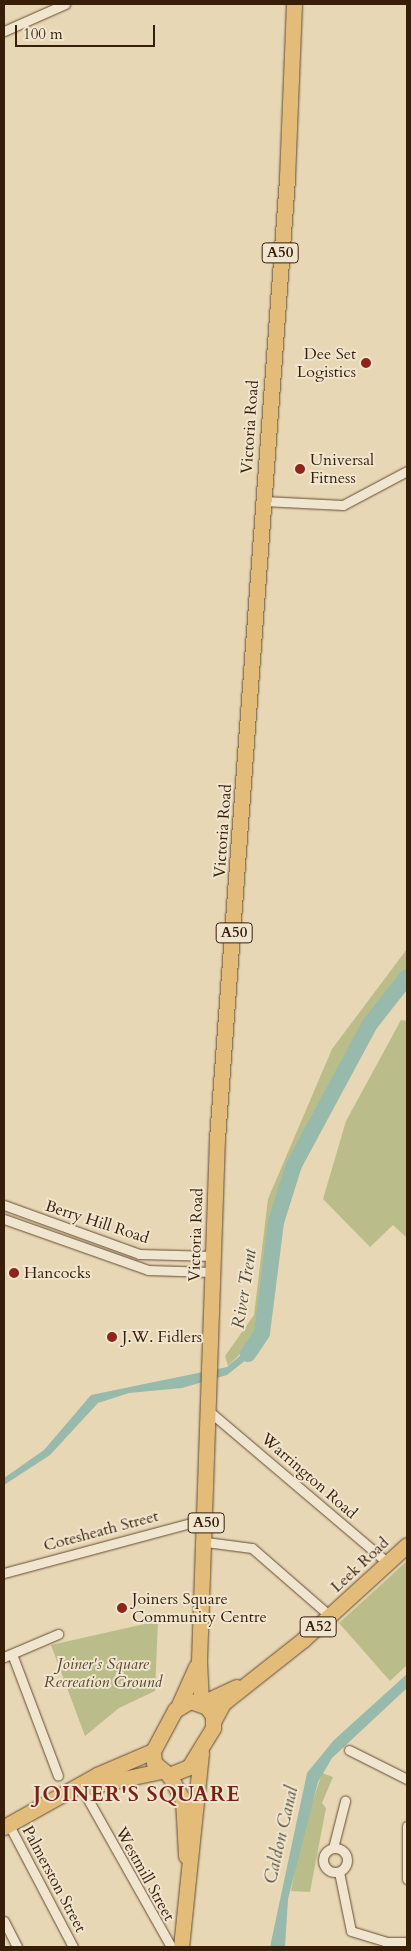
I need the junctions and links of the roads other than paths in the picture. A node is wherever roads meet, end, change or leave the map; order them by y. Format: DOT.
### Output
graph roads {
  1 [pos="65,4"];
  2 [pos="294,4"];
  3 [pos="4,31"];
  4 [pos="407,471"];
  5 [pos="263,502"];
  6 [pos="4,1205"];
  7 [pos="4,1219"];
  8 [pos="213,1256"];
  9 [pos="212,1272"];
  10 [pos="210,1412"];
  11 [pos="206,1519"];
  12 [pos="206,1542"];
  13 [pos="407,1545"];
  14 [pos="388,1563"];
  15 [pos="4,1573"];
  16 [pos="330,1616"];
  17 [pos="58,1634"];
  18 [pos="8,1655"];
  19 [pos="199,1668"];
  20 [pos="243,1686"];
  21 [pos="223,1691"];
  22 [pos="202,1703"];
  23 [pos="178,1707"];
  24 [pos="214,1720"];
  25 [pos="349,1750"];
  26 [pos="153,1751"];
  27 [pos="201,1752"];
  28 [pos="53,1772"];
  29 [pos="165,1773"];
  30 [pos="407,1779"];
  31 [pos="81,1787"];
  32 [pos="345,1801"];
  33 [pos="6,1826"];
  34 [pos="407,1826"];
  35 [pos="333,1848"];
  36 [pos="188,1863"];
  37 [pos="339,1872"];
  38 [pos="407,1879"];
  39 [pos="4,1922"];
  40 [pos="407,1942"];
  41 [pos="17,1947"];
  42 [pos="73,1947"];
  43 [pos="171,1947"];
  44 [pos="181,1947"];
  1 -- 3 [label="street"];
  2 -- 5 [label="main road, Victoria Road / A50"];
  4 -- 5 [label="street"];
  5 -- 8 [label="main road, Victoria Road / A50"];
  6 -- 8 [label="street, Berry Hill Road"];
  7 -- 9 [label="street, Berry Hill Road"];
  8 -- 9 [label="main road, Victoria Road / A50"];
  9 -- 10 [label="main road, Victoria Road / A50"];
  10 -- 11 [label="main road, Victoria Road / A50"];
  10 -- 14 [label="street, Warrington Road"];
  11 -- 12 [label="main road, Victoria Road / A50"];
  11 -- 15 [label="street, Cotesheath Street"];
  12 -- 16 [label="street"];
  12 -- 19 [label="main road, Victoria Road / A50"];
  13 -- 14 [label="main road, Leek Road / A52"];
  14 -- 16 [label="main road, Leek Road / A52"];
  16 -- 20 [label="main road, Leek Road / A52"];
  17 -- 18 [label="street"];
  18 -- 28 [label="street"];
  19 -- 21 [label="main road"];
  19 -- 22 [label="main road, Victoria Road / A50"];
  19 -- 23 [label="main road, Victoria Road / A50"];
  20 -- 21 [label="main road, Leek Road / A52"];
  20 -- 24 [label="main road, Leek Road / A52"];
  21 -- 22 [label="main road, Leek Road / A52"];
  22 -- 23 [label="main road, A52"];
  22 -- 24 [label="main road"];
  23 -- 26 [label="main road, Victoria Road"];
  24 -- 27 [label="main road, A52"];
  25 -- 30 [label="street"];
  26 -- 29 [label="main road"];
  26 -- 31 [label="main road, A52"];
  27 -- 29 [label="main road, A52"];
  27 -- 36 [label="main road"];
  29 -- 31 [label="main road, A52"];
  29 -- 36 [label="main road"];
  31 -- 33 [label="main road, A52"];
  31 -- 43 [label="street, Westmill Street"];
  32 -- 35 [label="street"];
  33 -- 42 [label="street, Palmerston Street"];
  34 -- 38 [label="street"];
  35 -- 37 [label="street"];
  35 -- 37 [label="street"];
  36 -- 44 [label="main road"];
  37 -- 40 [label="street"];
  39 -- 41 [label="street"];
}
